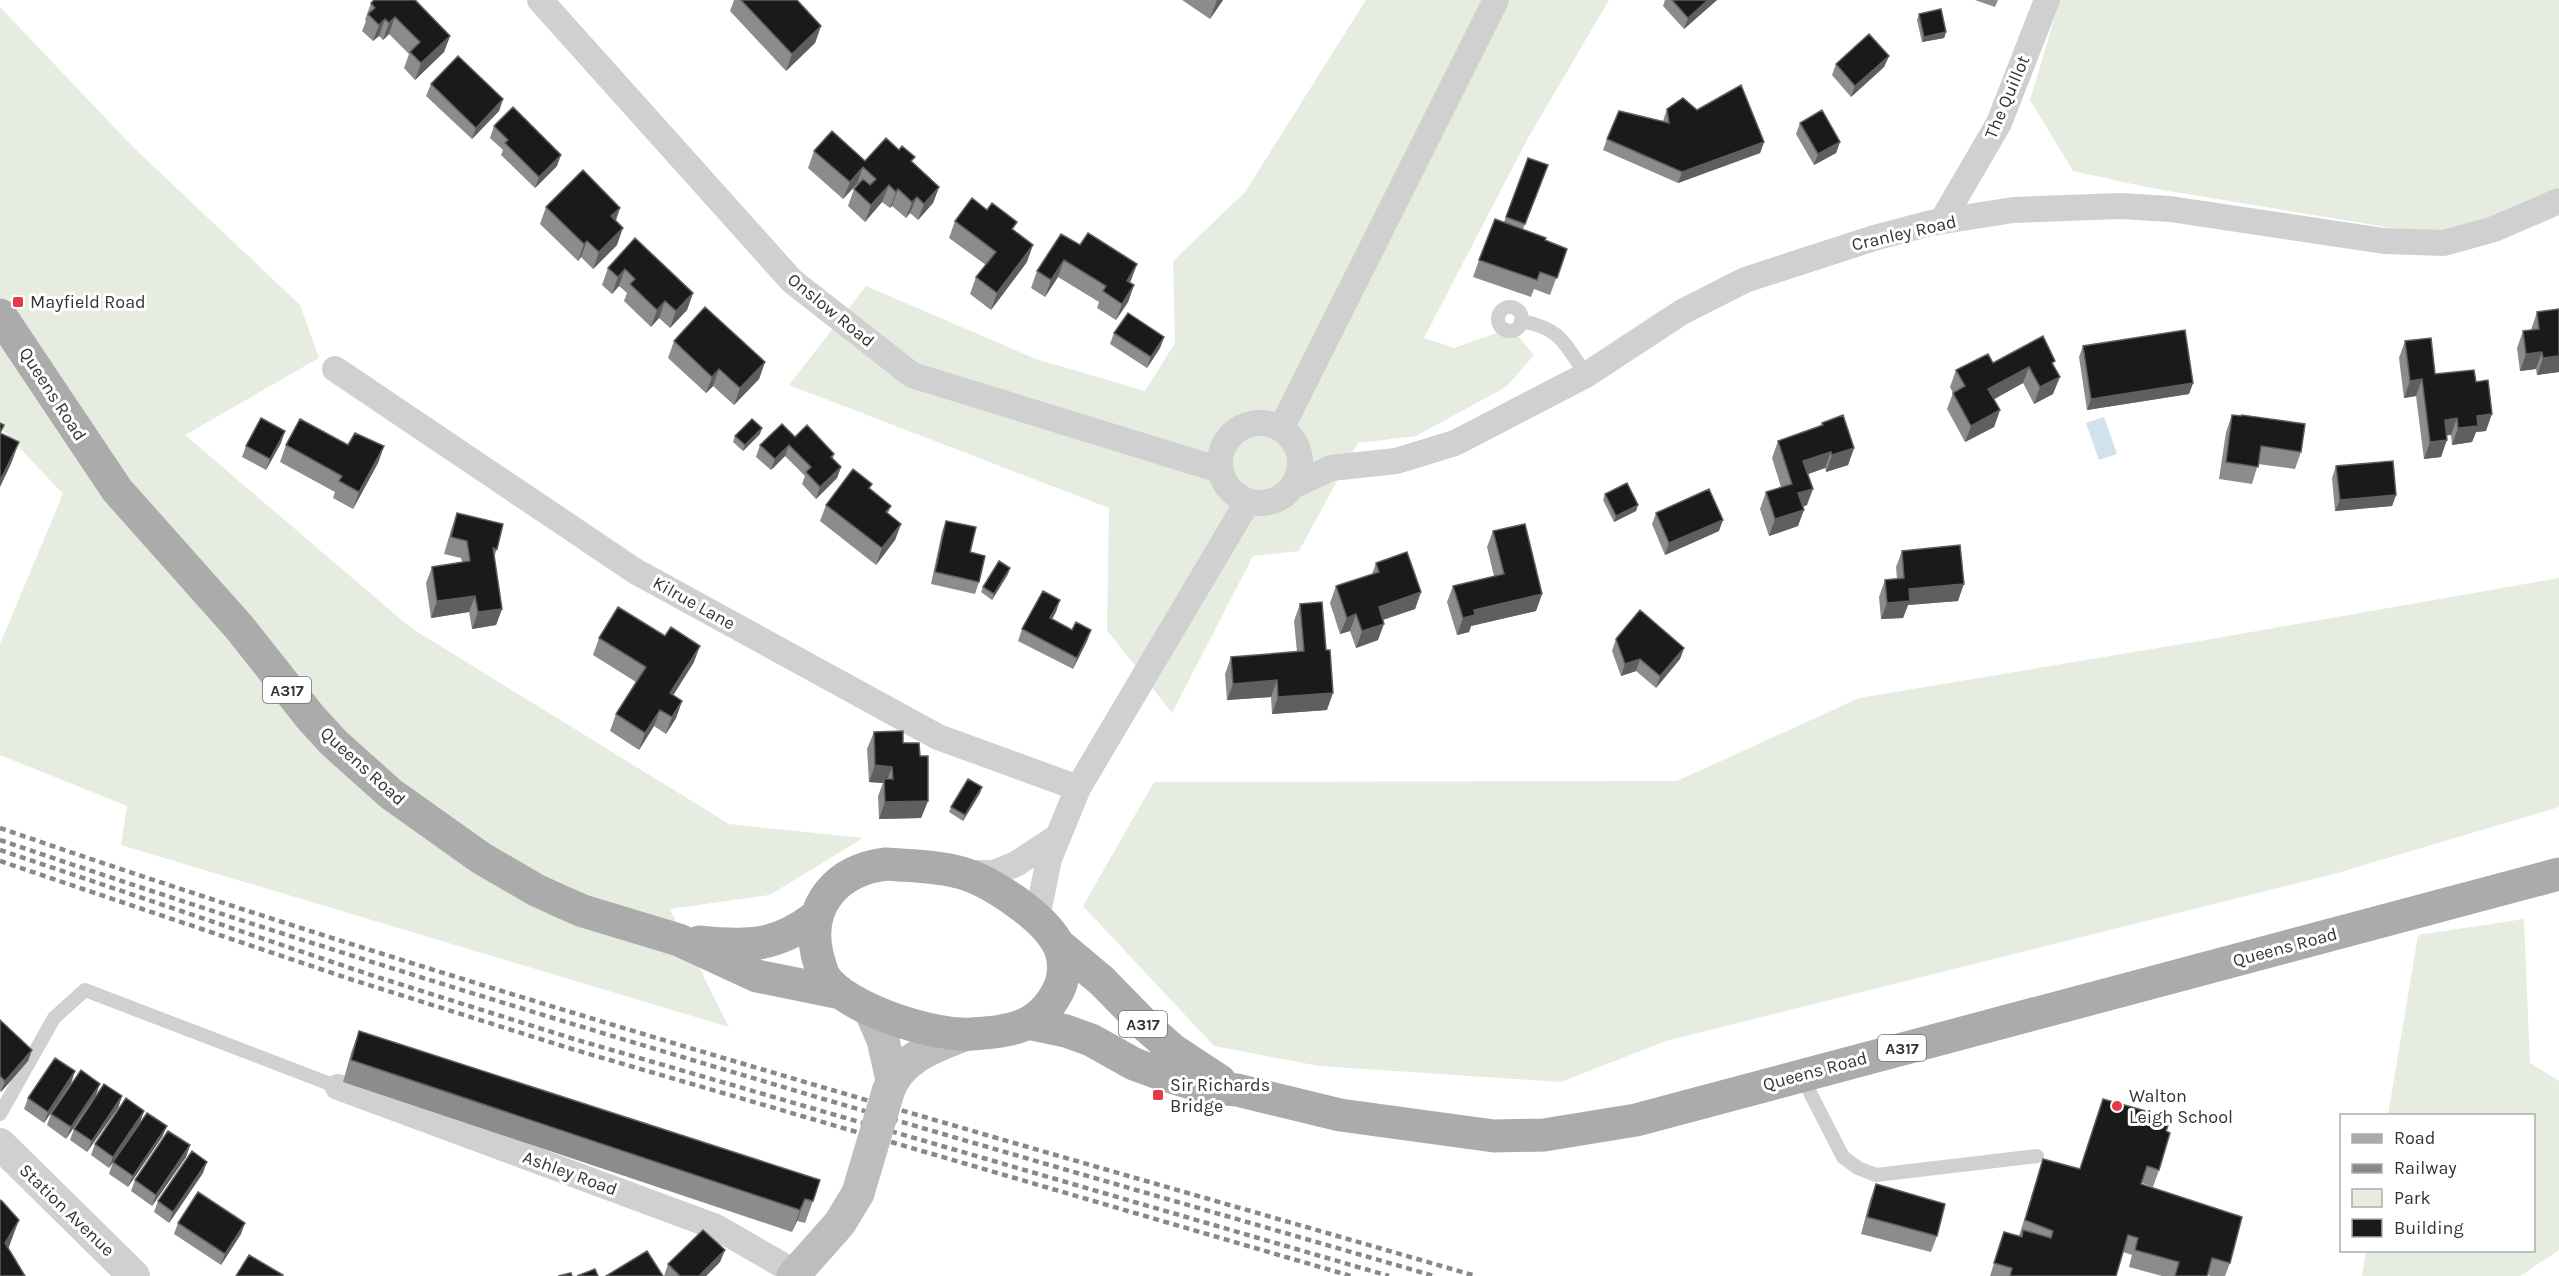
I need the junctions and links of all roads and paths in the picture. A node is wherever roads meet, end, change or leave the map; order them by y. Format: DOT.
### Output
graph roads {
  1 [pos="540,0"];
  2 [pos="1496,0"];
  3 [pos="2047,0"];
  4 [pos="2559,201"];
  5 [pos="1942,221"];
  6 [pos="0,315"];
  7 [pos="1521,321"];
  8 [pos="335,369"];
  9 [pos="1586,375"];
  10 [pos="1281,429"];
  11 [pos="1220,470"];
  12 [pos="1293,486"];
  13 [pos="1248,501"];
  14 [pos="1078,788"];
  15 [pos="1057,837"];
  16 [pos="963,873"];
  17 [pos="2559,874"];
  18 [pos="815,916"];
  19 [pos="1037,918"];
  20 [pos="679,940"];
  21 [pos="1059,945"];
  22 [pos="841,993"];
  23 [pos="870,1010"];
  24 [pos="1028,1023"];
  25 [pos="964,1035"];
  26 [pos="1801,1075"];
  27 [pos="890,1086"];
  28 [pos="338,1087"];
  29 [pos="1237,1090"];
  30 [pos="0,1114"];
  31 [pos="0,1144"];
  32 [pos="2037,1156"];
  33 [pos="795,1274"];
  34 [pos="134,1276"];
  1 -- 11 [label="street, Onslow Road"];
  2 -- 10 [label="street"];
  3 -- 5 [label="street, The Quillot"];
  4 -- 5 [label="street, Cranley Road"];
  5 -- 9 [label="street, Cranley Road"];
  6 -- 20 [label="main road, Queens Road / A317"];
  7 -- 9 [label="lane"];
  8 -- 14 [label="street, Kilrue Lane"];
  9 -- 12 [label="street, Cranley Road"];
  10 -- 11 [label="street"];
  10 -- 12 [label="street"];
  11 -- 13 [label="street"];
  12 -- 13 [label="street"];
  13 -- 14 [label="street"];
  14 -- 15 [label="street"];
  15 -- 16 [label="street"];
  15 -- 19 [label="street"];
  16 -- 18 [label="main road"];
  16 -- 19 [label="main road"];
  17 -- 26 [label="main road, Queens Road / A317"];
  18 -- 20 [label="main road, Queens Road / A317"];
  18 -- 22 [label="main road"];
  19 -- 21 [label="main road"];
  20 -- 22 [label="main road, Queens Road / A317"];
  21 -- 24 [label="main road"];
  21 -- 29 [label="main road, Queens Road / A317"];
  22 -- 23 [label="main road"];
  23 -- 25 [label="main road"];
  23 -- 27 [label="main road"];
  24 -- 25 [label="main road"];
  24 -- 29 [label="main road, Queens Road / A317"];
  25 -- 27 [label="main road"];
  26 -- 29 [label="main road, Queens Road / A317"];
  26 -- 32 [label="lane"];
  27 -- 33 [label="main road, Ashley Road, bridge"];
  28 -- 30 [label="lane"];
  28 -- 33 [label="street, Ashley Road"];
  31 -- 34 [label="street, Station Avenue"];
}
